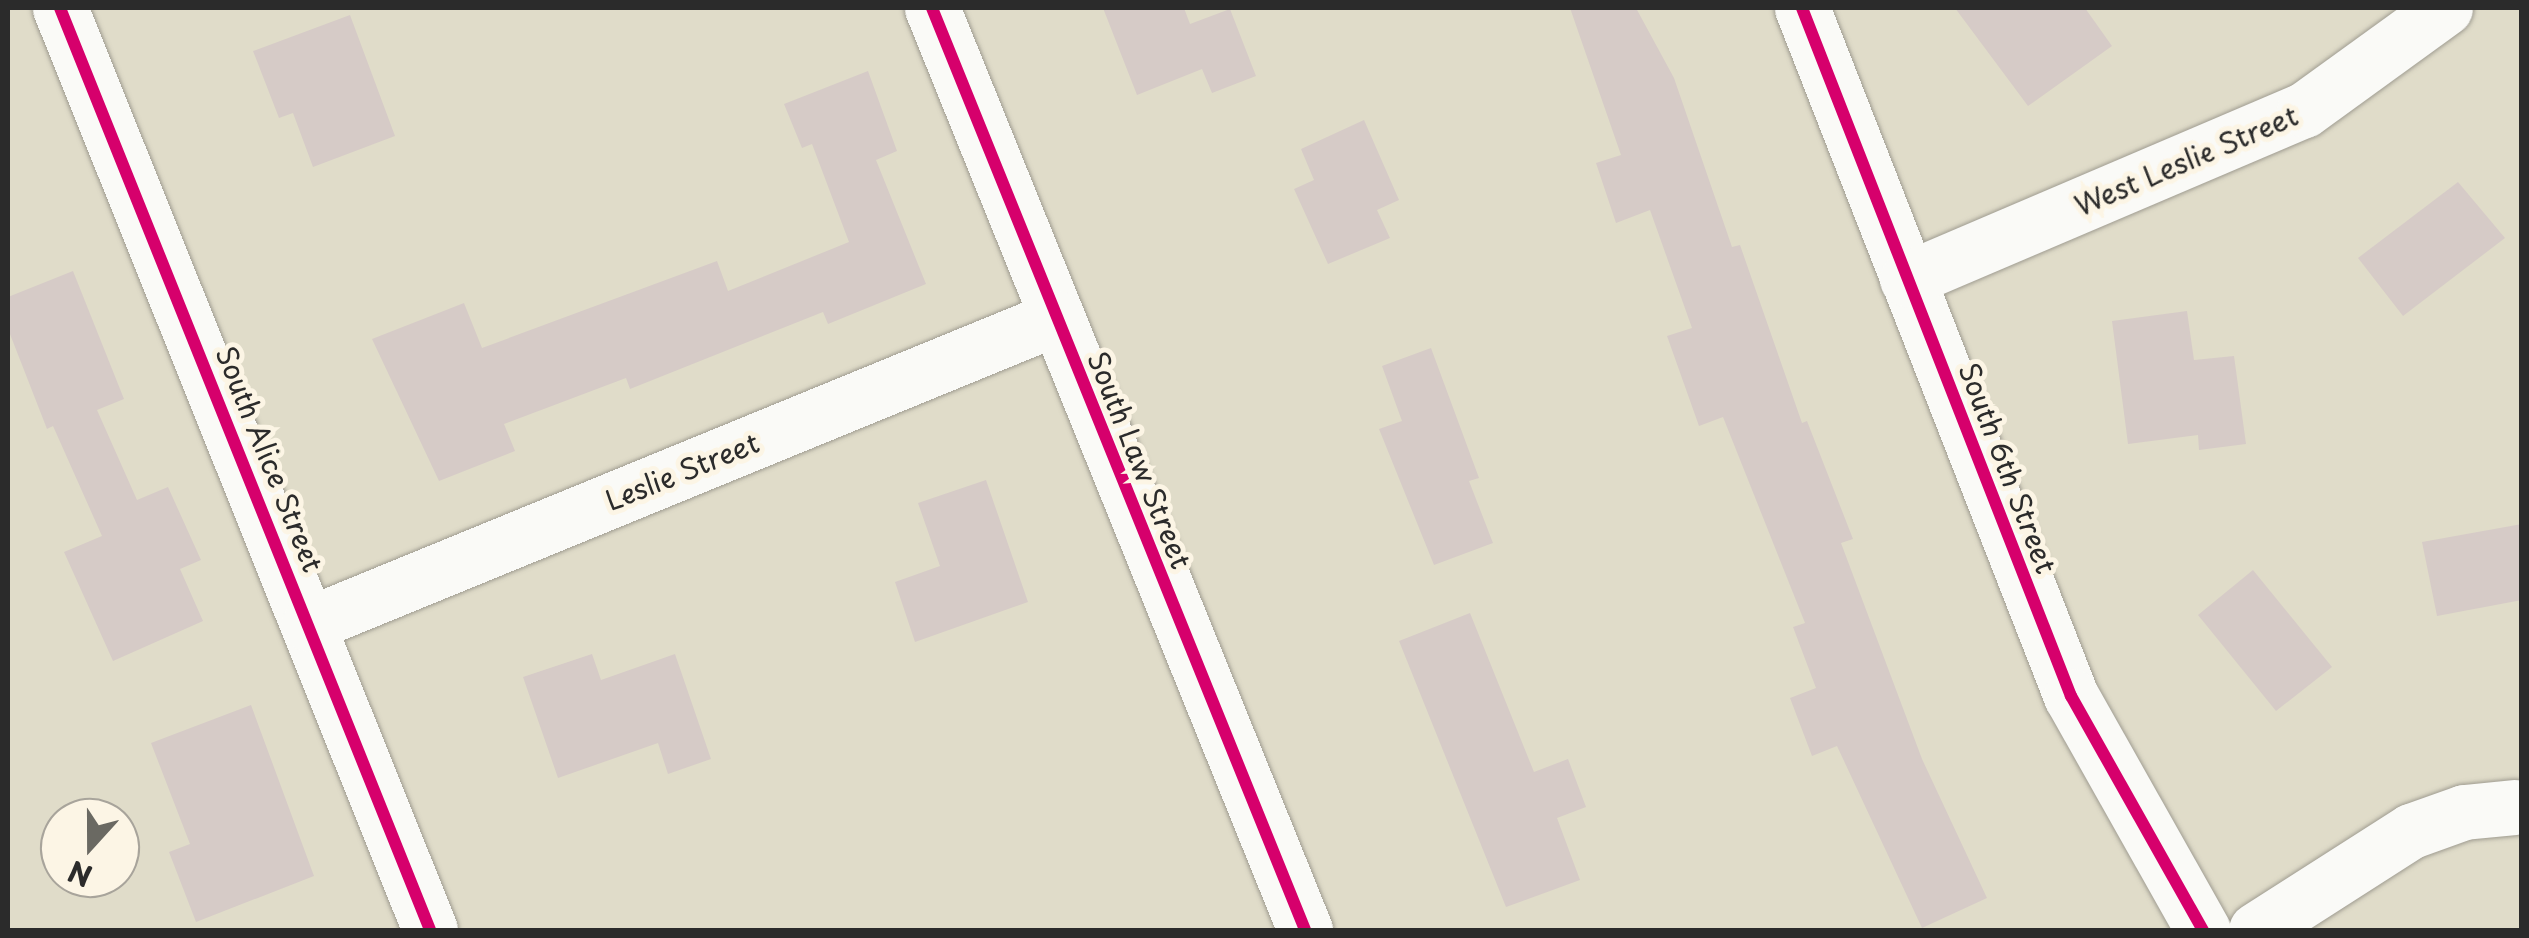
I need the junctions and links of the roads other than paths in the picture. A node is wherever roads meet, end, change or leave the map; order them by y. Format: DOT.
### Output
graph roads {
  1 [pos="60,8"];
  2 [pos="932,8"];
  3 [pos="1802,8"];
  4 [pos="2445,8"];
  5 [pos="1907,278"];
  6 [pos="1056,318"];
  7 [pos="309,624"];
  8 [pos="2514,807"];
  9 [pos="430,930"];
  10 [pos="1305,930"];
  11 [pos="2203,930"];
  12 [pos="2256,930"];
  1 -- 7 [label="street, South Alice Street"];
  2 -- 6 [label="street, South Law Street"];
  3 -- 5 [label="street, South 6th Street"];
  4 -- 5 [label="street, West Leslie Street"];
  5 -- 11 [label="street, South 6th Street"];
  6 -- 7 [label="street, Leslie Street"];
  6 -- 10 [label="street, South Law Street"];
  7 -- 9 [label="street, South Alice Street"];
  8 -- 12 [label="street"];
}
